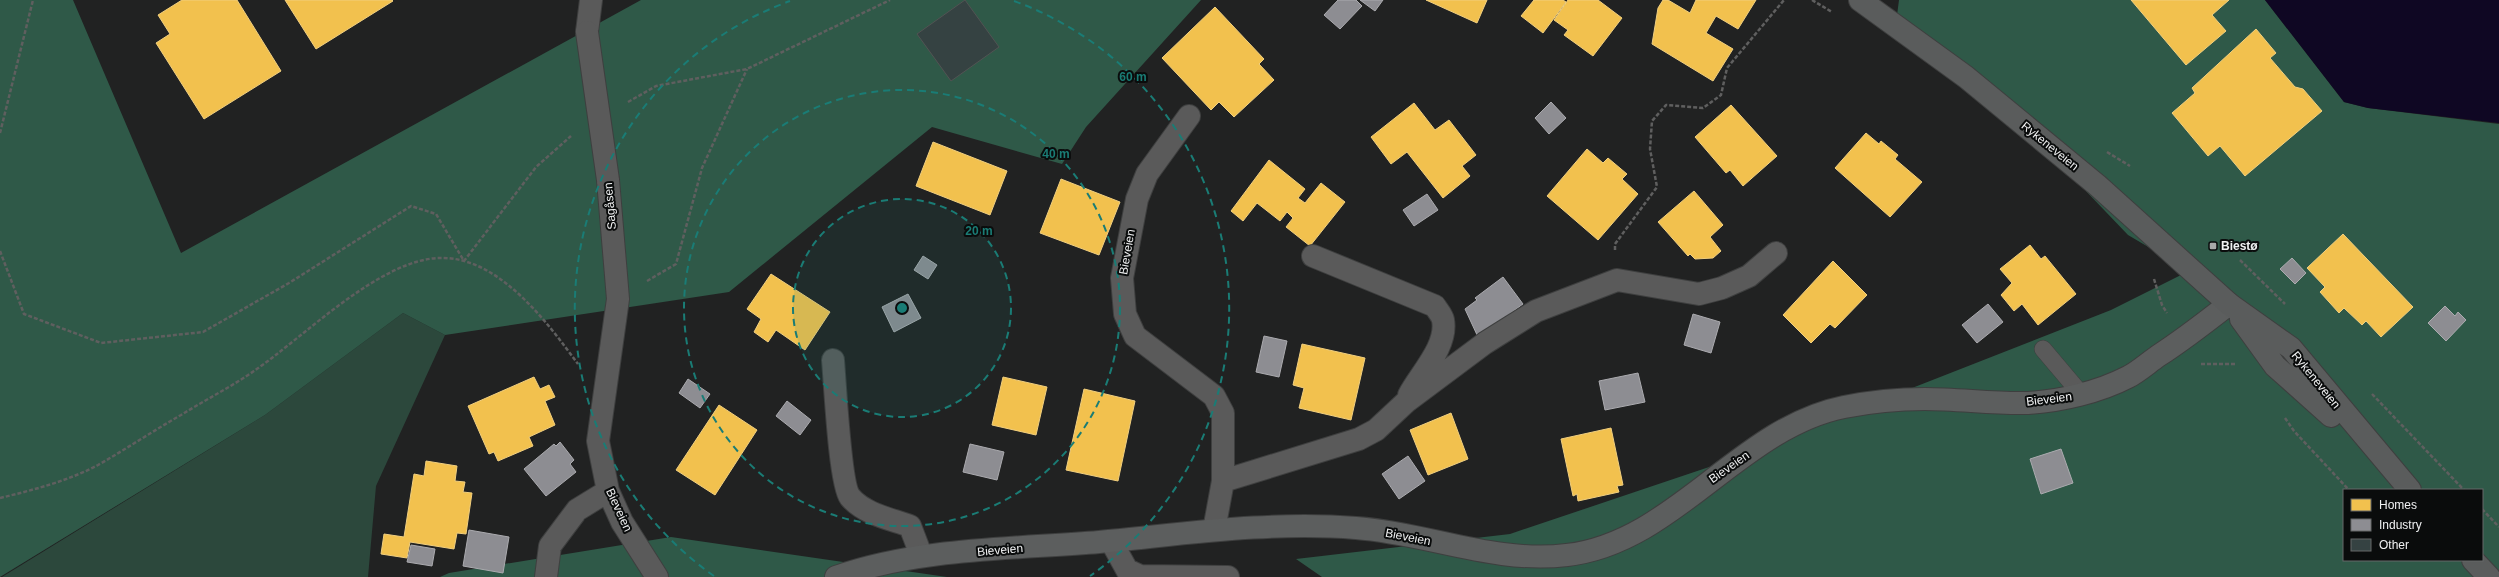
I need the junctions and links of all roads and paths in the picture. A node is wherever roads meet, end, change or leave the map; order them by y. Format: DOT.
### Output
graph roads {
  1 [pos="33,0"];
  2 [pos="591,0"];
  3 [pos="890,0"];
  4 [pos="1784,0"];
  5 [pos="1860,0"];
  6 [pos="747,70"];
  7 [pos="622,106"];
  8 [pos="1189,116"];
  9 [pos="0,133"];
  10 [pos="574,133"];
  11 [pos="0,251"];
  12 [pos="1776,253"];
  13 [pos="1313,256"];
  14 [pos="464,261"];
  15 [pos="2153,274"];
  16 [pos="1618,280"];
  17 [pos="618,299"];
  18 [pos="2229,304"];
  19 [pos="2185,338"];
  20 [pos="2043,349"];
  21 [pos="833,360"];
  22 [pos="2241,367"];
  23 [pos="2081,394"];
  24 [pos="1406,402"];
  25 [pos="603,403"];
  26 [pos="2281,412"];
  27 [pos="1223,481"];
  28 [pos="2348,489"];
  29 [pos="2409,489"];
  30 [pos="608,491"];
  31 [pos="0,498"];
  32 [pos="2483,510"];
  33 [pos="2499,527"];
  34 [pos="1214,530"];
  35 [pos="1111,541"];
  36 [pos="919,556"];
  37 [pos="2474,561"];
  38 [pos="546,577"];
  39 [pos="657,577"];
  40 [pos="836,577"];
  41 [pos="1228,577"];
  42 [pos="2489,577"];
  1 -- 9 [label="path"];
  2 -- 17 [label="street, Sagåsen, bridge"];
  3 -- 6 [label="path"];
  4 -- 16 [label="path"];
  5 -- 18 [label="main road, Rykeneveien"];
  6 -- 7 [label="path"];
  6 -- 17 [label="path"];
  8 -- 27 [label="street, Bieveien"];
  10 -- 14 [label="path"];
  11 -- 14 [label="path"];
  12 -- 16 [label="street"];
  13 -- 24 [label="street"];
  14 -- 25 [label="path"];
  14 -- 31 [label="path"];
  15 -- 19 [label="path"];
  16 -- 24 [label="street"];
  17 -- 25 [label="street, Sagåsen"];
  18 -- 19 [label="street, Bieveien"];
  18 -- 29 [label="main road, Rykeneveien"];
  19 -- 22 [label="path"];
  19 -- 23 [label="street, Bieveien"];
  20 -- 23 [label="lane"];
  21 -- 36 [label="street"];
  23 -- 34 [label="street, Bieveien"];
  24 -- 27 [label="street"];
  25 -- 30 [label="street, Bieveien"];
  26 -- 28 [label="path"];
  27 -- 34 [label="street, Bieveien"];
  30 -- 38 [label="street"];
  30 -- 39 [label="street, Bieveien"];
  32 -- 33 [label="path"];
  34 -- 35 [label="street, Bieveien"];
  35 -- 36 [label="street, Bieveien"];
  35 -- 41 [label="street"];
  36 -- 40 [label="street, Bieveien"];
  37 -- 42 [label="main road"];
}
